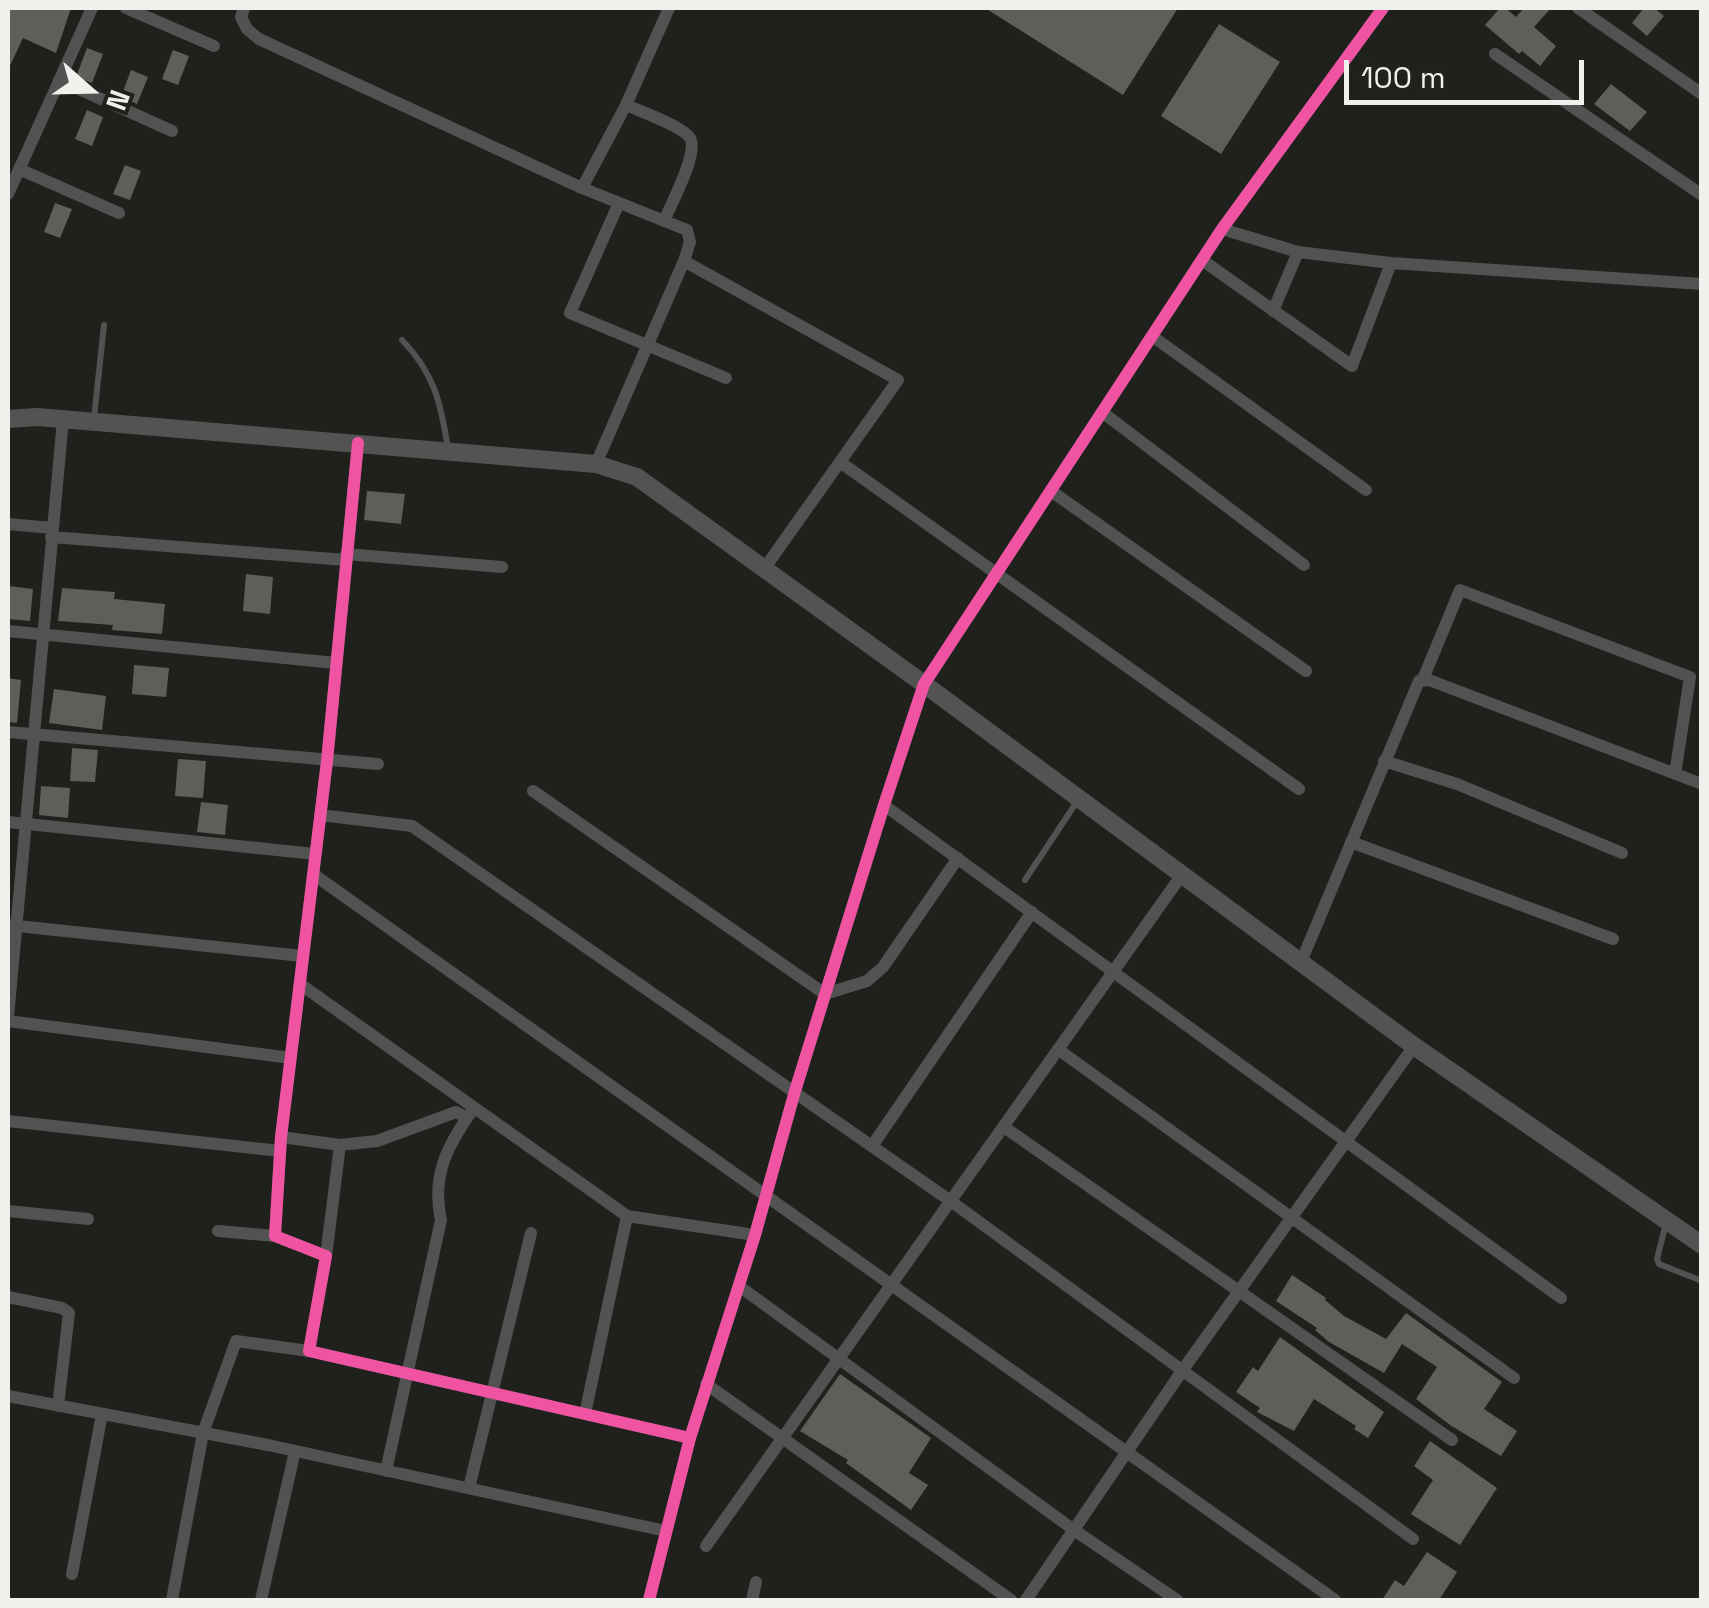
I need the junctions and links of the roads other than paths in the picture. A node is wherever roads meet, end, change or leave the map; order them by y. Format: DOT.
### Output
graph roads {
  1 [pos="92,8"];
  2 [pos="126,8"];
  3 [pos="244,8"];
  4 [pos="669,8"];
  5 [pos="1384,8"];
  6 [pos="1578,8"];
  7 [pos="214,46"];
  8 [pos="1495,54"];
  9 [pos="59,80"];
  10 [pos="1702,94"];
  11 [pos="626,105"];
  12 [pos="172,131"];
  13 [pos="19,169"];
  14 [pos="582,188"];
  15 [pos="8,194"];
  16 [pos="1702,195"];
  17 [pos="618,202"];
  18 [pos="119,212"];
  19 [pos="664,220"];
  20 [pos="1222,230"];
  21 [pos="1298,252"];
  22 [pos="1202,260"];
  23 [pos="684,261"];
  24 [pos="1391,263"];
  25 [pos="1702,284"];
  26 [pos="1273,311"];
  27 [pos="104,325"];
  28 [pos="1152,336"];
  29 [pos="402,340"];
  30 [pos="647,343"];
  31 [pos="726,378"];
  32 [pos="1102,412"];
  33 [pos="8,419"];
  34 [pos="62,420"];
  35 [pos="93,422"];
  36 [pos="358,443"];
  37 [pos="448,450"];
  38 [pos="840,462"];
  39 [pos="596,464"];
  40 [pos="1366,490"];
  41 [pos="1050,491"];
  42 [pos="8,524"];
  43 [pos="52,532"];
  44 [pos="346,557"];
  45 [pos="1304,565"];
  46 [pos="502,568"];
  47 [pos="764,568"];
  48 [pos="996,574"];
  49 [pos="8,631"];
  50 [pos="42,634"];
  51 [pos="336,662"];
  52 [pos="1306,671"];
  53 [pos="1424,679"];
  54 [pos="924,684"];
  55 [pos="8,732"];
  56 [pos="32,736"];
  57 [pos="327,761"];
  58 [pos="1384,762"];
  59 [pos="378,764"];
  60 [pos="1675,774"];
  61 [pos="1702,784"];
  62 [pos="1300,789"];
  63 [pos="533,791"];
  64 [pos="1079,800"];
  65 [pos="884,805"];
  66 [pos="320,815"];
  67 [pos="8,822"];
  68 [pos="24,824"];
  69 [pos="1351,842"];
  70 [pos="1622,853"];
  71 [pos="315,854"];
  72 [pos="958,858"];
  73 [pos="313,874"];
  74 [pos="1181,876"];
  75 [pos="1025,880"];
  76 [pos="1032,912"];
  77 [pos="11,925"];
  78 [pos="1613,938"];
  79 [pos="302,956"];
  80 [pos="1301,962"];
  81 [pos="1114,971"];
  82 [pos="300,984"];
  83 [pos="826,994"];
  84 [pos="8,1009"];
  85 [pos="8,1019"];
  86 [pos="1414,1046"];
  87 [pos="1058,1050"];
  88 [pos="291,1058"];
  89 [pos="796,1091"];
  90 [pos="471,1113"];
  91 [pos="8,1121"];
  92 [pos="1004,1128"];
  93 [pos="1347,1142"];
  94 [pos="281,1144"];
  95 [pos="340,1145"];
  96 [pos="872,1146"];
  97 [pos="766,1196"];
  98 [pos="952,1202"];
  99 [pos="8,1210"];
  100 [pos="626,1216"];
  101 [pos="1292,1218"];
  102 [pos="88,1219"];
  103 [pos="1666,1220"];
  104 [pos="218,1230"];
  105 [pos="532,1233"];
  106 [pos="755,1235"];
  107 [pos="275,1236"];
  108 [pos="1702,1244"];
  109 [pos="326,1256"];
  110 [pos="1702,1281"];
  111 [pos="894,1285"];
  112 [pos="740,1286"];
  113 [pos="1240,1292"];
  114 [pos="8,1297"];
  115 [pos="1561,1298"];
  116 [pos="308,1352"];
  117 [pos="839,1361"];
  118 [pos="1182,1372"];
  119 [pos="409,1373"];
  120 [pos="1514,1378"];
  121 [pos="706,1384"];
  122 [pos="492,1393"];
  123 [pos="8,1396"];
  124 [pos="58,1406"];
  125 [pos="102,1414"];
  126 [pos="584,1414"];
  127 [pos="203,1433"];
  128 [pos="690,1438"];
  129 [pos="781,1439"];
  130 [pos="1452,1440"];
  131 [pos="295,1451"];
  132 [pos="1127,1452"];
  133 [pos="386,1471"];
  134 [pos="468,1488"];
  135 [pos="1074,1530"];
  136 [pos="666,1531"];
  137 [pos="1413,1539"];
  138 [pos="706,1546"];
  139 [pos="72,1574"];
  140 [pos="756,1582"];
  141 [pos="172,1600"];
  142 [pos="261,1600"];
  143 [pos="649,1600"];
  144 [pos="752,1600"];
  145 [pos="1011,1600"];
  146 [pos="1026,1600"];
  147 [pos="1177,1600"];
  148 [pos="1335,1600"];
  1 -- 9 [label="street"];
  2 -- 7 [label="street"];
  3 -- 14 [label="street"];
  4 -- 11 [label="street"];
  5 -- 20 [label="street"];
  6 -- 10 [label="street"];
  8 -- 16 [label="street"];
  9 -- 12 [label="street"];
  9 -- 13 [label="street"];
  11 -- 14 [label="street"];
  11 -- 19 [label="street"];
  13 -- 15 [label="street"];
  13 -- 18 [label="street"];
  14 -- 17 [label="street"];
  17 -- 19 [label="street"];
  17 -- 30 [label="street"];
  19 -- 23 [label="street"];
  20 -- 21 [label="street"];
  20 -- 22 [label="street"];
  21 -- 24 [label="street"];
  21 -- 26 [label="street"];
  22 -- 26 [label="street"];
  22 -- 28 [label="street"];
  23 -- 30 [label="street"];
  23 -- 38 [label="street"];
  24 -- 25 [label="street"];
  24 -- 26 [label="street"];
  27 -- 35 [label="lane"];
  28 -- 32 [label="street"];
  28 -- 40 [label="street"];
  29 -- 37 [label="lane"];
  30 -- 31 [label="street"];
  30 -- 39 [label="street"];
  32 -- 41 [label="street"];
  32 -- 45 [label="street"];
  33 -- 34 [label="main road"];
  34 -- 35 [label="main road"];
  34 -- 43 [label="street"];
  35 -- 36 [label="main road"];
  36 -- 37 [label="main road"];
  36 -- 44 [label="street"];
  37 -- 39 [label="main road"];
  38 -- 47 [label="street"];
  38 -- 48 [label="street"];
  39 -- 47 [label="main road"];
  41 -- 48 [label="street"];
  41 -- 52 [label="street"];
  42 -- 43 [label="street"];
  43 -- 44 [label="street"];
  43 -- 50 [label="street"];
  44 -- 46 [label="street"];
  44 -- 51 [label="street"];
  47 -- 54 [label="main road"];
  48 -- 54 [label="street"];
  48 -- 62 [label="street"];
  49 -- 50 [label="street"];
  50 -- 51 [label="street"];
  50 -- 56 [label="street"];
  51 -- 57 [label="street"];
  53 -- 58 [label="street"];
  53 -- 60 [label="street"];
  53 -- 60 [label="street"];
  54 -- 64 [label="main road"];
  54 -- 65 [label="street"];
  55 -- 56 [label="street"];
  56 -- 57 [label="street"];
  56 -- 68 [label="street"];
  57 -- 59 [label="street"];
  57 -- 66 [label="street"];
  58 -- 69 [label="street"];
  58 -- 70 [label="street"];
  60 -- 61 [label="street"];
  63 -- 83 [label="street"];
  64 -- 74 [label="main road"];
  64 -- 75 [label="lane"];
  65 -- 72 [label="street"];
  65 -- 83 [label="street"];
  66 -- 71 [label="street"];
  66 -- 89 [label="street"];
  67 -- 68 [label="street"];
  68 -- 71 [label="street"];
  68 -- 77 [label="street"];
  69 -- 78 [label="street"];
  69 -- 80 [label="street"];
  71 -- 73 [label="street"];
  72 -- 76 [label="street"];
  72 -- 83 [label="street"];
  73 -- 79 [label="street"];
  73 -- 97 [label="street"];
  74 -- 80 [label="main road"];
  74 -- 81 [label="street"];
  76 -- 81 [label="street"];
  76 -- 96 [label="street"];
  77 -- 79 [label="street"];
  77 -- 84 [label="street"];
  79 -- 82 [label="street"];
  80 -- 86 [label="main road"];
  81 -- 87 [label="street"];
  81 -- 93 [label="street"];
  82 -- 88 [label="street"];
  82 -- 90 [label="street"];
  83 -- 89 [label="street"];
  84 -- 85 [label="street"];
  85 -- 88 [label="street"];
  86 -- 93 [label="street"];
  86 -- 103 [label="main road"];
  87 -- 92 [label="street"];
  87 -- 101 [label="street"];
  88 -- 94 [label="street"];
  89 -- 96 [label="street"];
  89 -- 97 [label="street"];
  90 -- 95 [label="street"];
  90 -- 100 [label="street"];
  90 -- 119 [label="street"];
  91 -- 94 [label="street"];
  92 -- 98 [label="street"];
  92 -- 113 [label="street"];
  93 -- 101 [label="street"];
  93 -- 115 [label="street"];
  94 -- 95 [label="street"];
  94 -- 107 [label="street"];
  95 -- 109 [label="street"];
  96 -- 98 [label="street"];
  97 -- 106 [label="street"];
  97 -- 111 [label="street"];
  98 -- 111 [label="street"];
  98 -- 118 [label="street"];
  99 -- 102 [label="street"];
  100 -- 106 [label="street"];
  100 -- 126 [label="street"];
  101 -- 113 [label="street"];
  101 -- 120 [label="street"];
  103 -- 108 [label="main road"];
  103 -- 110 [label="lane"];
  104 -- 107 [label="street"];
  105 -- 122 [label="street"];
  106 -- 112 [label="street"];
  107 -- 109 [label="street"];
  109 -- 116 [label="street"];
  111 -- 117 [label="street"];
  111 -- 132 [label="street"];
  112 -- 117 [label="street"];
  112 -- 121 [label="street"];
  113 -- 118 [label="street"];
  113 -- 130 [label="street"];
  114 -- 124 [label="street"];
  116 -- 119 [label="street"];
  116 -- 127 [label="street"];
  117 -- 129 [label="street"];
  117 -- 135 [label="street"];
  118 -- 132 [label="street"];
  118 -- 137 [label="street"];
  119 -- 122 [label="street"];
  119 -- 133 [label="street"];
  121 -- 128 [label="street"];
  121 -- 129 [label="street"];
  122 -- 126 [label="street"];
  122 -- 134 [label="street"];
  123 -- 124 [label="street"];
  124 -- 125 [label="street"];
  125 -- 127 [label="street"];
  125 -- 139 [label="street"];
  126 -- 128 [label="street"];
  127 -- 131 [label="street"];
  127 -- 141 [label="street"];
  128 -- 136 [label="street"];
  129 -- 138 [label="street"];
  129 -- 145 [label="street"];
  131 -- 133 [label="street"];
  131 -- 142 [label="street"];
  132 -- 135 [label="street"];
  132 -- 148 [label="street"];
  133 -- 134 [label="street"];
  134 -- 136 [label="street"];
  135 -- 146 [label="street"];
  135 -- 147 [label="street"];
  136 -- 143 [label="street"];
  140 -- 144 [label="street"];
}
